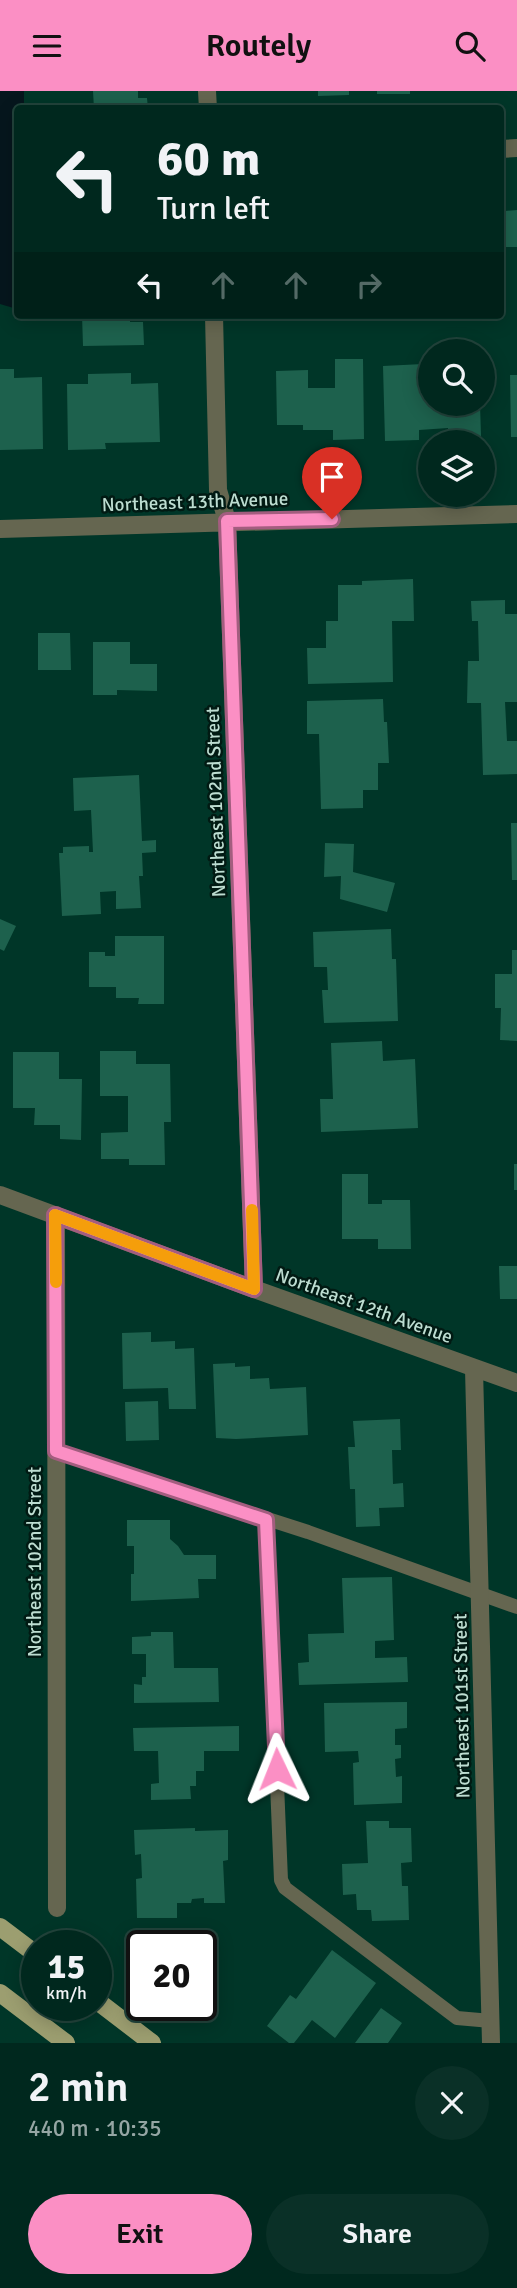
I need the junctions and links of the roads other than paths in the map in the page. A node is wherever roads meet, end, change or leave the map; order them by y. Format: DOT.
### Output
graph roads {
  1 [pos="214,319"];
  2 [pos="517,513"];
  3 [pos="227,521"];
  4 [pos="0,529"];
  5 [pos="0,1195"];
  6 [pos="55,1215"];
  7 [pos="254,1289"];
  8 [pos="474,1369"];
  9 [pos="517,1383"];
  10 [pos="56,1451"];
  11 [pos="266,1520"];
  12 [pos="480,1594"];
  13 [pos="517,1607"];
  14 [pos="57,1908"];
  15 [pos="0,1927"];
  16 [pos="21,1943"];
  17 [pos="0,1993"];
  18 [pos="112,2012"];
  19 [pos="491,2021"];
  20 [pos="66,2043"];
  21 [pos="152,2043"];
  22 [pos="491,2043"];
  1 -- 3 [label="street, Northeast 102nd Street"];
  2 -- 3 [label="street, Northeast 13th Avenue"];
  3 -- 4 [label="street, Northeast 13th Avenue"];
  3 -- 7 [label="street, Northeast 102nd Street"];
  5 -- 6 [label="street, Northeast 12th Avenue"];
  6 -- 7 [label="street, Northeast 12th Avenue"];
  6 -- 10 [label="street, Northeast 102nd Street"];
  7 -- 8 [label="street, Northeast 12th Avenue"];
  8 -- 9 [label="street, Northeast 12th Avenue"];
  8 -- 12 [label="street, Northeast 101st Street"];
  10 -- 11 [label="lane"];
  10 -- 14 [label="street, Northeast 102nd Street"];
  11 -- 12 [label="lane"];
  11 -- 19 [label="lane"];
  12 -- 13 [label="lane"];
  12 -- 19 [label="street, Northeast 101st Street"];
  15 -- 16 [label="main road"];
  17 -- 20 [label="main road"];
  18 -- 21 [label="main road"];
  19 -- 22 [label="street, Northeast 101st Street"];
}
